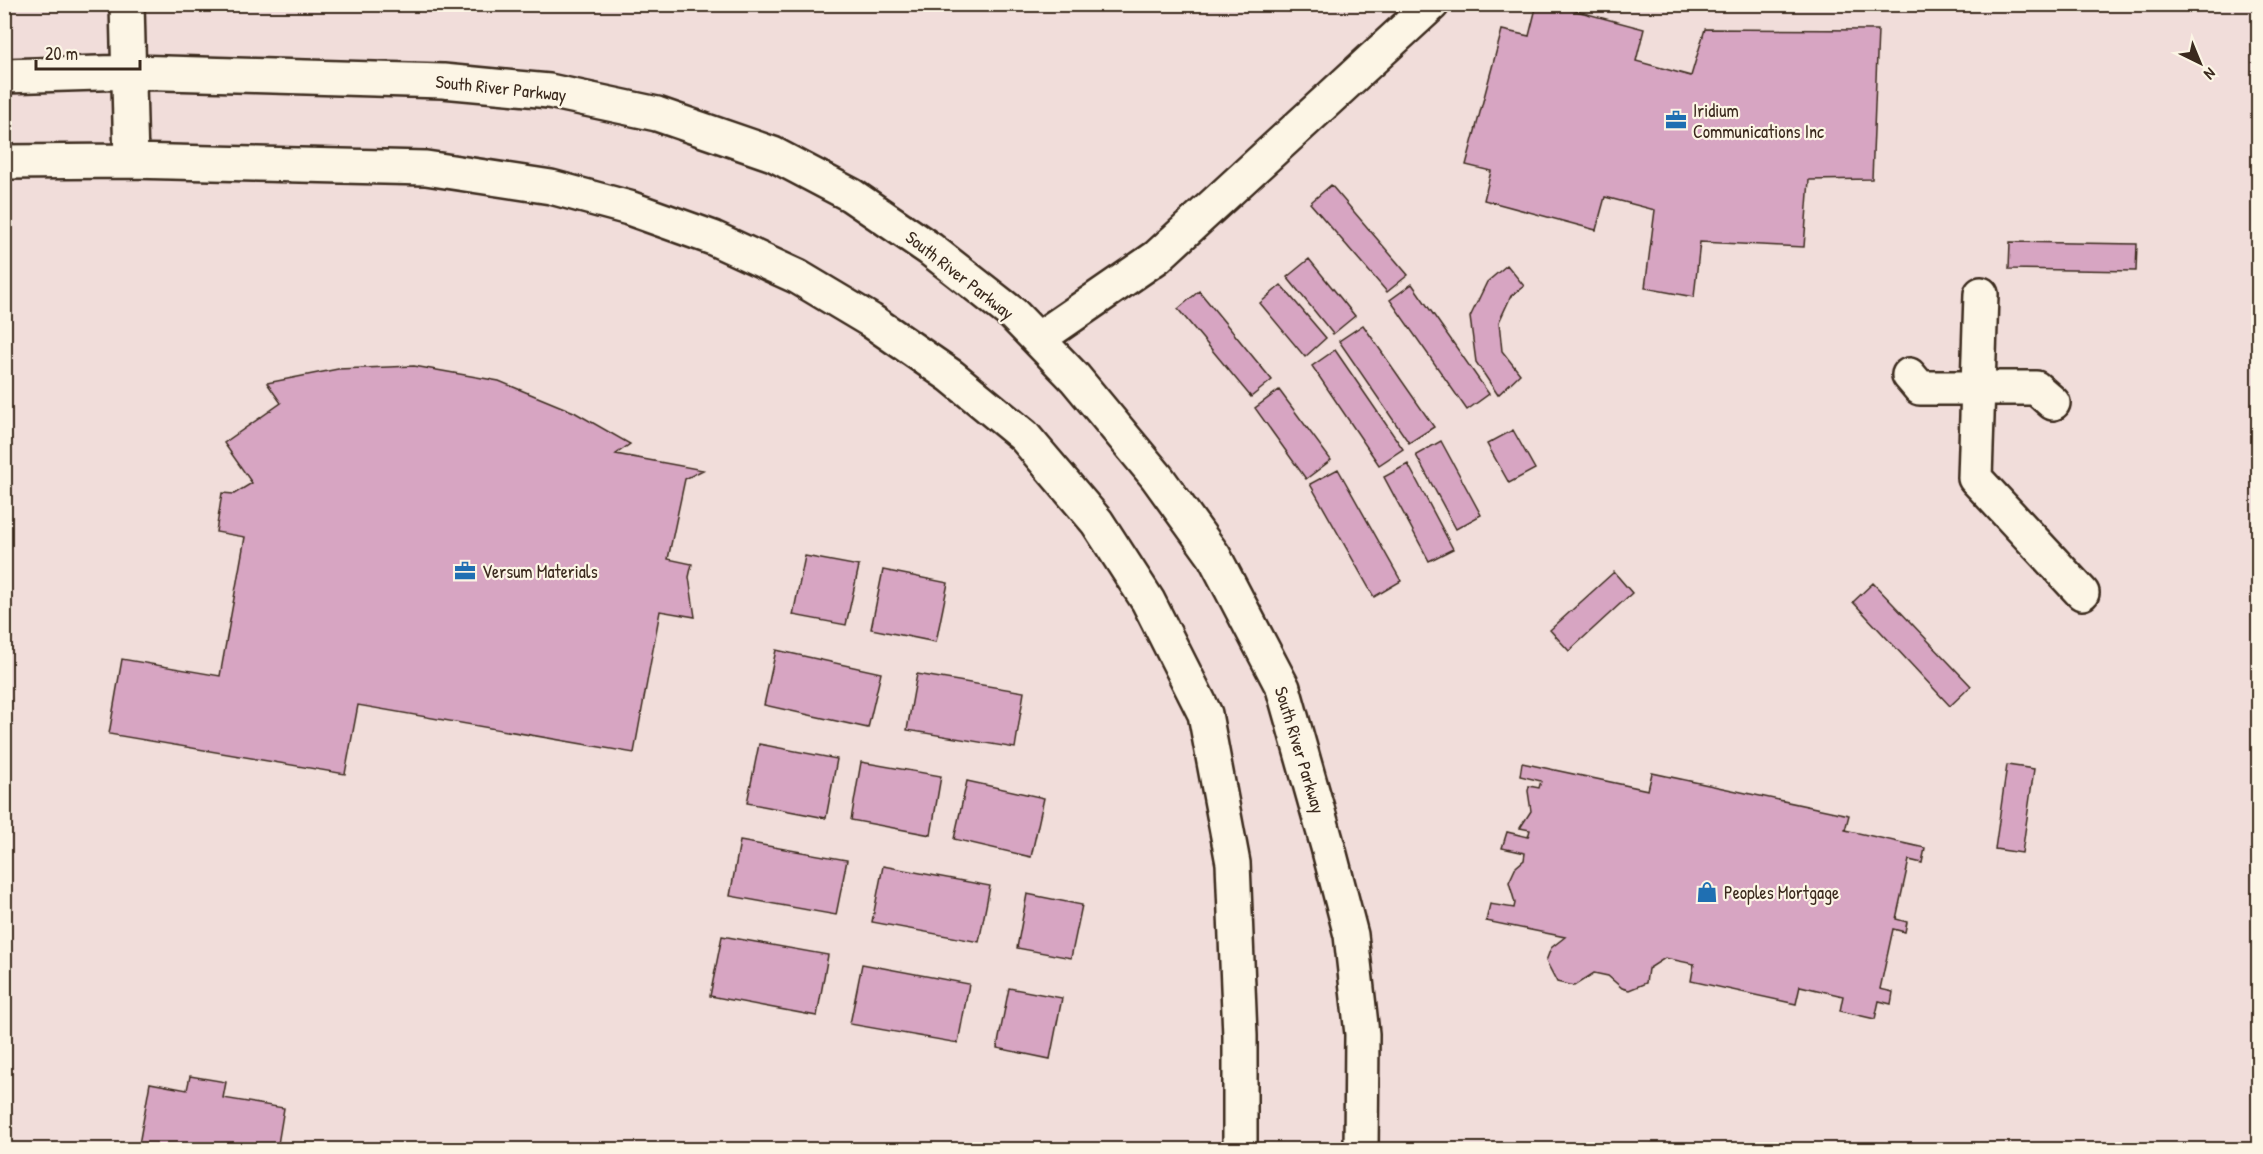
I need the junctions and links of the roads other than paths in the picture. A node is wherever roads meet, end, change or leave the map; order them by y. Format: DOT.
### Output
graph roads {
  1 [pos="127,4"];
  2 [pos="1432,4"];
  3 [pos="130,72"];
  4 [pos="4,76"];
  5 [pos="131,161"];
  6 [pos="4,162"];
  7 [pos="1981,294"];
  8 [pos="1038,339"];
  9 [pos="1909,375"];
  10 [pos="1978,387"];
  11 [pos="2053,403"];
  12 [pos="2082,593"];
  13 [pos="1240,1149"];
  14 [pos="1361,1149"];
  1 -- 3 [label="street"];
  2 -- 8 [label="street"];
  3 -- 4 [label="street, South River Parkway"];
  3 -- 5 [label="street"];
  3 -- 8 [label="street, South River Parkway"];
  5 -- 6 [label="street"];
  5 -- 13 [label="street"];
  7 -- 10 [label="street"];
  8 -- 14 [label="street, South River Parkway"];
  9 -- 10 [label="street"];
  10 -- 11 [label="street"];
  10 -- 12 [label="street"];
}
